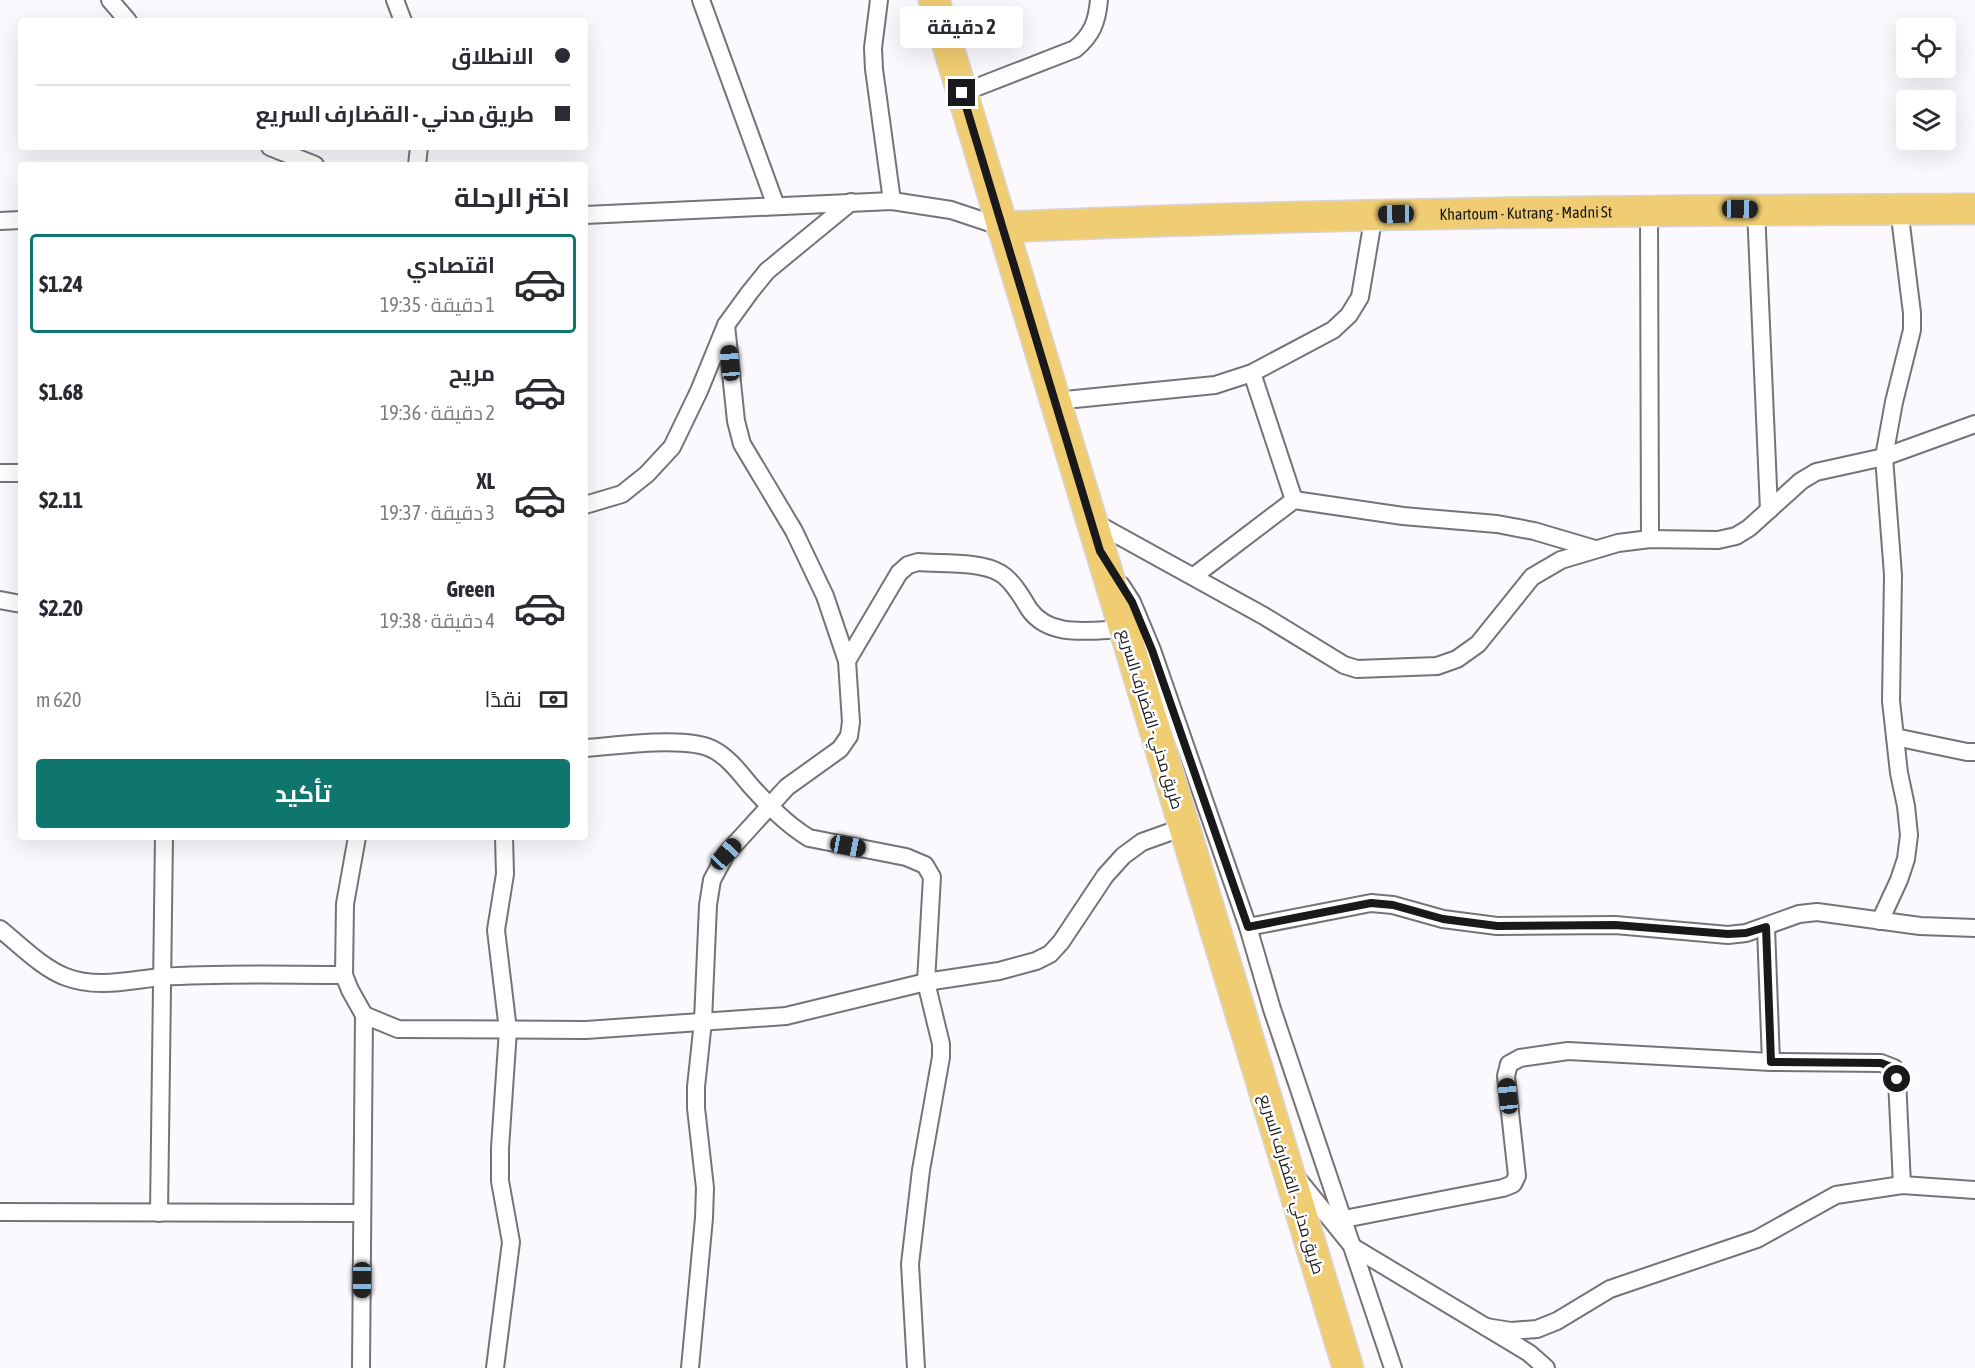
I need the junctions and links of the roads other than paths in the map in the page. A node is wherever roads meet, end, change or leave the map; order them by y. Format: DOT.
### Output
graph roads {
  1 [pos="110,0"];
  2 [pos="395,0"];
  3 [pos="701,0"];
  4 [pos="879,0"];
  5 [pos="934,0"];
  6 [pos="1099,0"];
  7 [pos="125,18"];
  8 [pos="402,18"];
  9 [pos="962,93"];
  10 [pos="278,150"];
  11 [pos="308,162"];
  12 [pos="892,201"];
  13 [pos="851,202"];
  14 [pos="776,206"];
  15 [pos="1755,209"];
  16 [pos="1899,209"];
  17 [pos="1975,209"];
  18 [pos="1649,210"];
  19 [pos="1374,214"];
  20 [pos="588,215"];
  21 [pos="18,220"];
  22 [pos="0,221"];
  23 [pos="1002,227"];
  24 [pos="726,325"];
  25 [pos="1252,373"];
  26 [pos="1056,401"];
  27 [pos="1975,424"];
  28 [pos="1884,457"];
  29 [pos="0,473"];
  30 [pos="18,473"];
  31 [pos="1294,500"];
  32 [pos="588,504"];
  33 [pos="1769,510"];
  34 [pos="1091,521"];
  35 [pos="1650,539"];
  36 [pos="1595,549"];
  37 [pos="1100,551"];
  38 [pos="1194,576"];
  39 [pos="0,600"];
  40 [pos="18,603"];
  41 [pos="1123,629"];
  42 [pos="847,661"];
  43 [pos="1896,737"];
  44 [pos="588,748"];
  45 [pos="1975,752"];
  46 [pos="769,807"];
  47 [pos="1184,827"];
  48 [pos="164,840"];
  49 [pos="356,840"];
  50 [pos="504,840"];
  51 [pos="1880,921"];
  52 [pos="1248,927"];
  53 [pos="1766,927"];
  54 [pos="1975,928"];
  55 [pos="0,929"];
  56 [pos="344,975"];
  57 [pos="162,977"];
  58 [pos="926,982"];
  59 [pos="364,1015"];
  60 [pos="703,1021"];
  61 [pos="508,1030"];
  62 [pos="1771,1062"];
  63 [pos="1286,1164"];
  64 [pos="1902,1185"];
  65 [pos="1975,1190"];
  66 [pos="0,1212"];
  67 [pos="159,1213"];
  68 [pos="362,1213"];
  69 [pos="1344,1219"];
  70 [pos="1353,1246"];
  71 [pos="1486,1326"];
  72 [pos="362,1368"];
  73 [pos="495,1368"];
  74 [pos="690,1368"];
  75 [pos="916,1368"];
  76 [pos="1348,1368"];
  77 [pos="1393,1368"];
  78 [pos="1546,1368"];
  1 -- 7 [label="street"];
  2 -- 8 [label="street"];
  3 -- 14 [label="street"];
  4 -- 12 [label="street"];
  5 -- 9 [label="highway, طريق مدني - القضارف السريع"];
  6 -- 9 [label="street"];
  9 -- 23 [label="highway, طريق مدني - القضارف السريع"];
  10 -- 11 [label="street"];
  12 -- 13 [label="street"];
  12 -- 23 [label="street"];
  13 -- 14 [label="street"];
  13 -- 24 [label="street"];
  14 -- 20 [label="street"];
  15 -- 16 [label="highway, Khartoum - Kutrang - Madni St"];
  15 -- 18 [label="highway, Khartoum - Kutrang - Madni St"];
  15 -- 33 [label="street"];
  16 -- 17 [label="highway, Khartoum - Kutrang - Madni St"];
  16 -- 28 [label="street"];
  18 -- 19 [label="highway, Khartoum - Kutrang - Madni St"];
  18 -- 35 [label="street"];
  19 -- 23 [label="highway, Khartoum - Kutrang - Madni St"];
  19 -- 25 [label="street"];
  21 -- 22 [label="street"];
  23 -- 26 [label="highway, طريق مدني - القضارف السريع"];
  24 -- 32 [label="street"];
  24 -- 42 [label="street"];
  25 -- 26 [label="street"];
  25 -- 31 [label="street"];
  26 -- 34 [label="highway, طريق مدني - القضارف السريع"];
  27 -- 28 [label="street"];
  28 -- 33 [label="street"];
  28 -- 43 [label="street"];
  29 -- 30 [label="street"];
  31 -- 36 [label="street"];
  31 -- 38 [label="street"];
  33 -- 35 [label="street"];
  34 -- 37 [label="highway, طريق مدني - القضارف السريع"];
  34 -- 38 [label="street"];
  35 -- 36 [label="street"];
  36 -- 38 [label="street"];
  37 -- 41 [label="highway, طريق مدني - القضارف السريع"];
  37 -- 52 [label="street"];
  39 -- 40 [label="street"];
  41 -- 42 [label="street"];
  41 -- 47 [label="highway, طريق مدني - القضارف السريع"];
  42 -- 46 [label="street"];
  43 -- 45 [label="street"];
  43 -- 51 [label="street"];
  44 -- 46 [label="street"];
  46 -- 58 [label="street"];
  46 -- 60 [label="street"];
  47 -- 58 [label="street"];
  47 -- 63 [label="highway, طريق مدني - القضارف السريع"];
  48 -- 57 [label="street"];
  49 -- 56 [label="street"];
  50 -- 61 [label="street"];
  51 -- 53 [label="street"];
  51 -- 54 [label="street"];
  52 -- 53 [label="street"];
  52 -- 69 [label="street"];
  53 -- 62 [label="street"];
  55 -- 57 [label="street"];
  56 -- 57 [label="street"];
  56 -- 59 [label="street"];
  57 -- 67 [label="street"];
  58 -- 60 [label="street"];
  58 -- 75 [label="street"];
  59 -- 61 [label="street"];
  59 -- 68 [label="street"];
  60 -- 61 [label="street"];
  60 -- 74 [label="street"];
  61 -- 73 [label="street"];
  62 -- 64 [label="street"];
  62 -- 69 [label="street"];
  63 -- 70 [label="street"];
  63 -- 76 [label="highway, طريق مدني - القضارف السريع"];
  64 -- 65 [label="street"];
  64 -- 71 [label="street"];
  66 -- 67 [label="street"];
  67 -- 68 [label="street"];
  68 -- 72 [label="street"];
  69 -- 70 [label="street"];
  70 -- 71 [label="street"];
  70 -- 77 [label="street"];
  71 -- 78 [label="street"];
}
